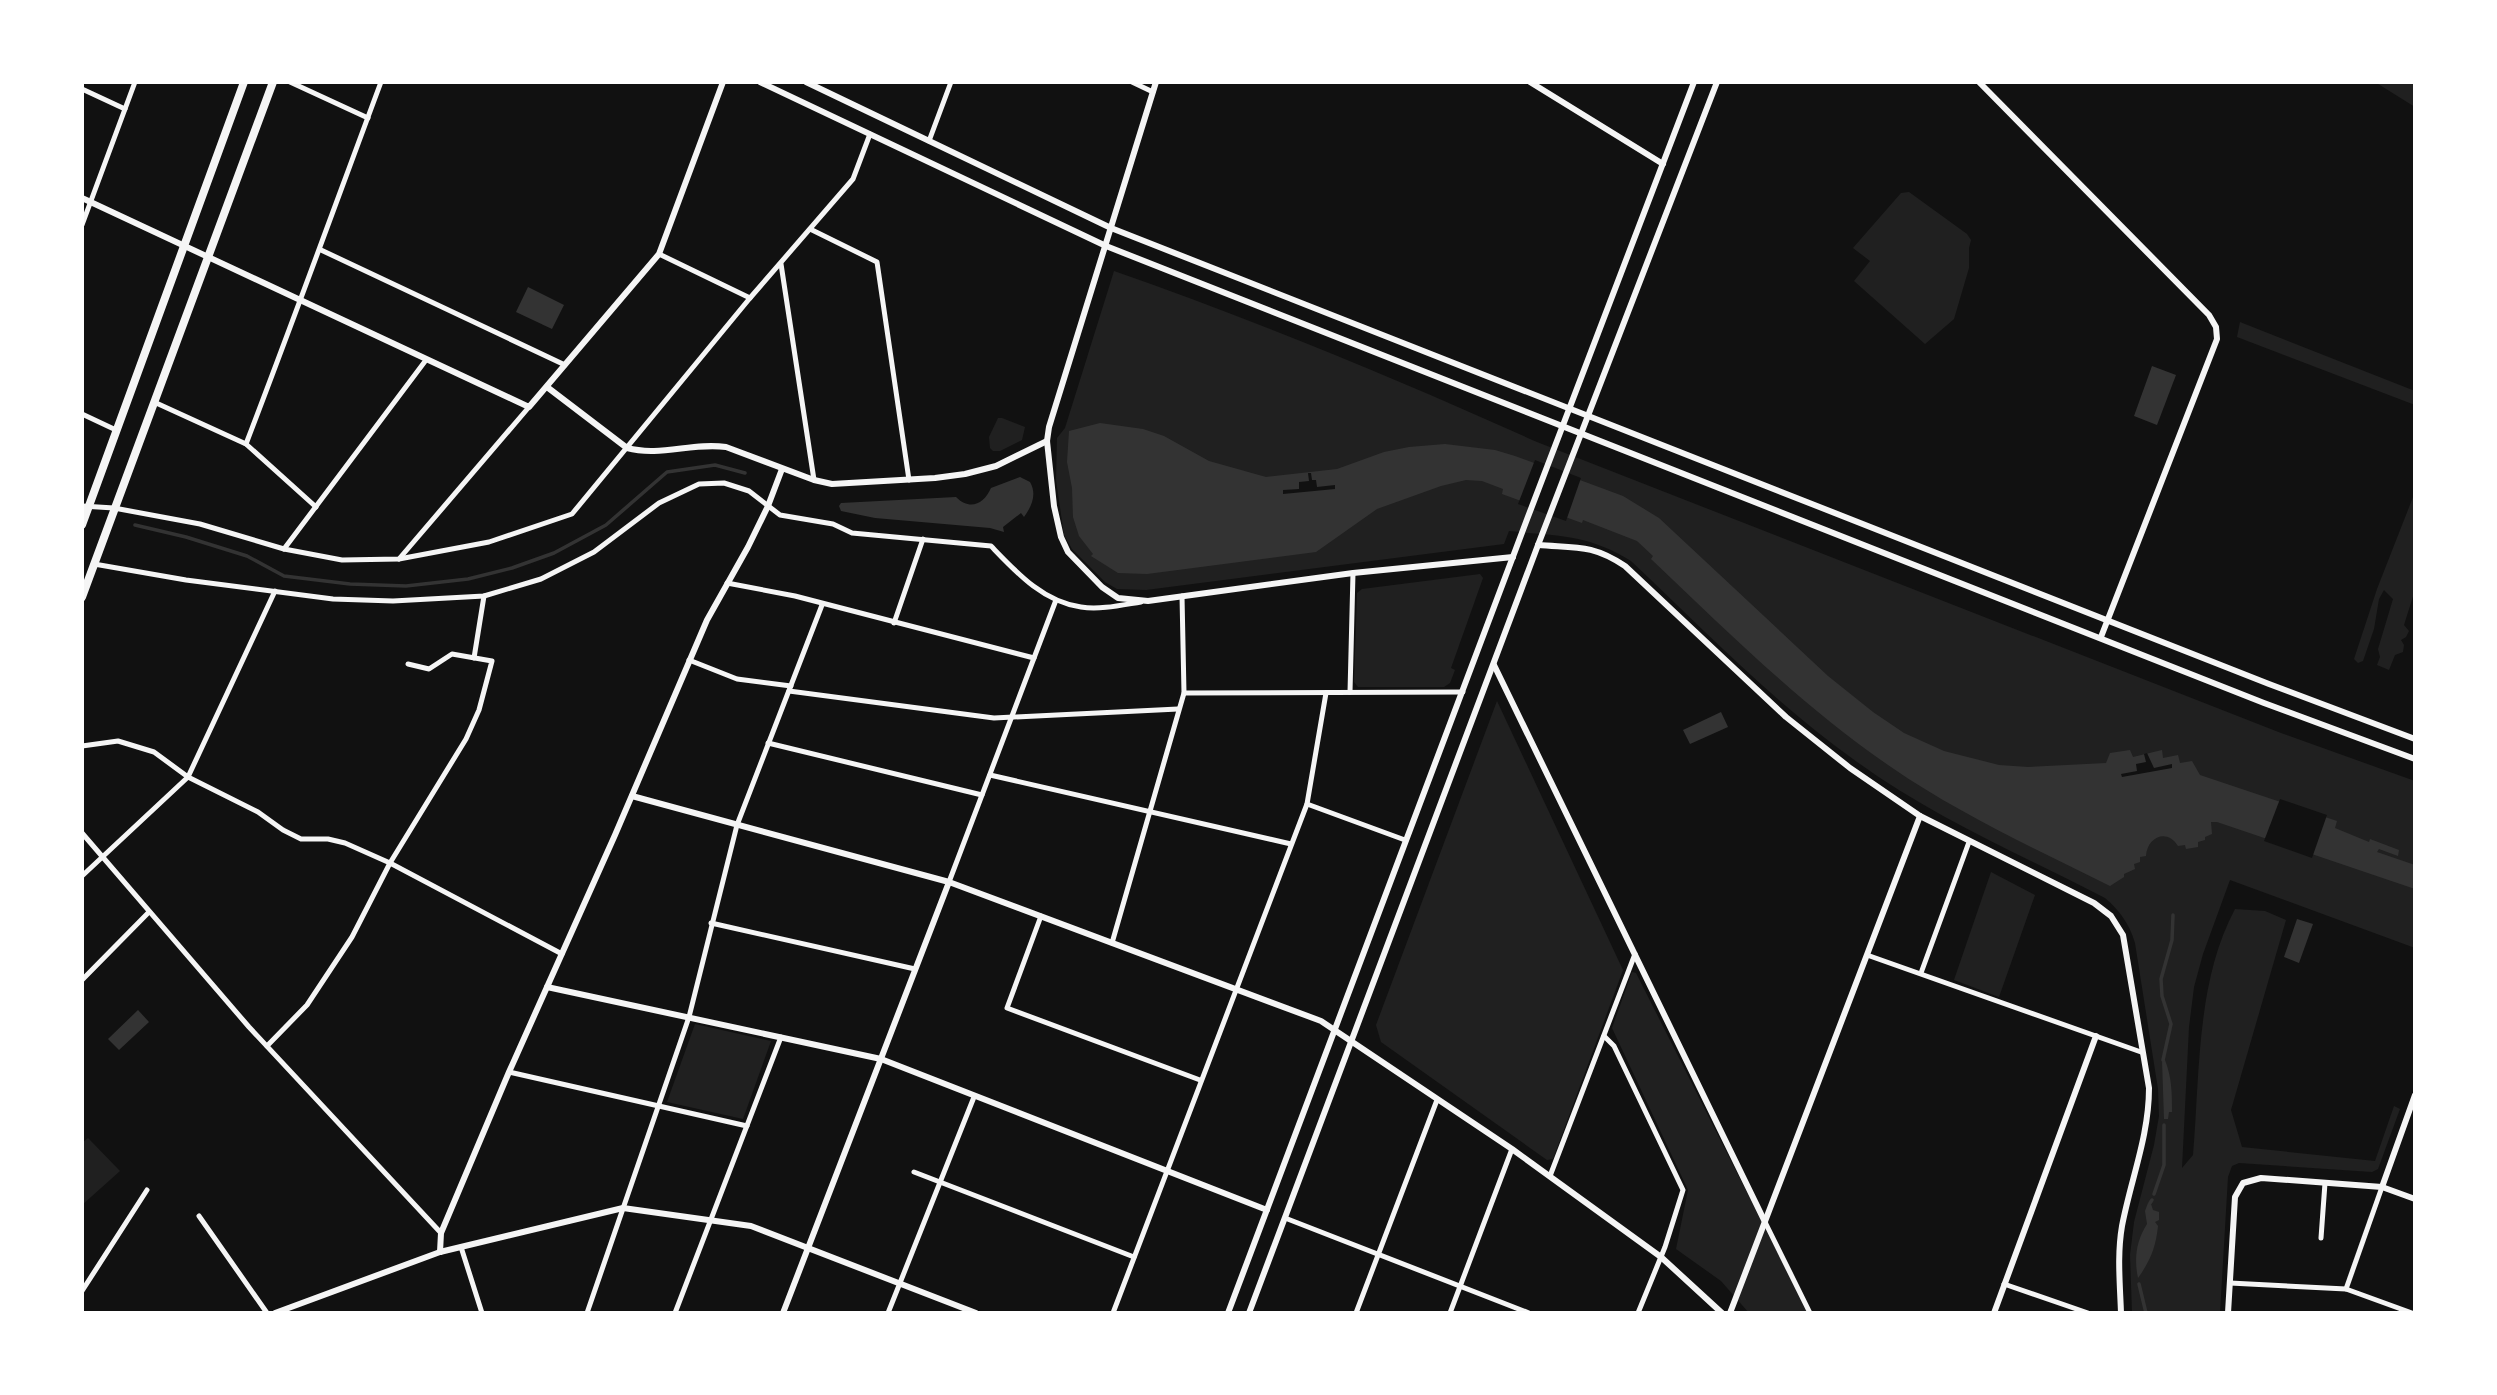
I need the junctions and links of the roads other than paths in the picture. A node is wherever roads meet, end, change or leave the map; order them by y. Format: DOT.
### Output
graph roads {
  1 [pos="135,82"];
  2 [pos="244,82"];
  3 [pos="274,82"];
  4 [pos="290,82"];
  5 [pos="382,82"];
  6 [pos="723,82"];
  7 [pos="760,82"];
  8 [pos="806,82"];
  9 [pos="951,82"];
  10 [pos="1132,82"];
  11 [pos="1156,82"];
  12 [pos="1530,82"];
  13 [pos="1694,82"];
  14 [pos="1717,82"];
  15 [pos="1979,82"];
  16 [pos="82,89"];
  17 [pos="1153,92"];
  18 [pos="125,109"];
  19 [pos="368,118"];
  20 [pos="870,134"];
  21 [pos="929,141"];
  22 [pos="1663,164"];
  23 [pos="82,198"];
  24 [pos="91,202"];
  25 [pos="82,225"];
  26 [pos="1111,228"];
  27 [pos="810,229"];
  28 [pos="183,246"];
  29 [pos="1106,246"];
  30 [pos="321,250"];
  31 [pos="659,254"];
  32 [pos="207,256"];
  33 [pos="781,264"];
  34 [pos="750,298"];
  35 [pos="299,300"];
  36 [pos="426,360"];
  37 [pos="565,365"];
  38 [pos="547,387"];
  39 [pos="154,402"];
  40 [pos="529,407"];
  41 [pos="1570,409"];
  42 [pos="82,414"];
  43 [pos="1589,416"];
  44 [pos="1563,426"];
  45 [pos="116,430"];
  46 [pos="1583,433"];
  47 [pos="1046,441"];
  48 [pos="246,444"];
  49 [pos="627,448"];
  50 [pos="782,469"];
  51 [pos="909,480"];
  52 [pos="814,481"];
  53 [pos="768,506"];
  54 [pos="86,507"];
  55 [pos="316,507"];
  56 [pos="114,508"];
  57 [pos="82,525"];
  58 [pos="923,540"];
  59 [pos="1538,545"];
  60 [pos="284,549"];
  61 [pos="1513,557"];
  62 [pos="400,559"];
  63 [pos="94,564"];
  64 [pos="1353,573"];
  65 [pos="727,583"];
  66 [pos="275,591"];
  67 [pos="484,596"];
  68 [pos="1182,596"];
  69 [pos="82,597"];
  70 [pos="1056,600"];
  71 [pos="1148,601"];
  72 [pos="822,605"];
  73 [pos="2108,621"];
  74 [pos="894,623"];
  75 [pos="2101,637"];
  76 [pos="474,658"];
  77 [pos="1034,658"];
  78 [pos="689,660"];
  79 [pos="408,664"];
  80 [pos="1494,665"];
  81 [pos="790,689"];
  82 [pos="1326,692"];
  83 [pos="1350,692"];
  84 [pos="1463,692"];
  85 [pos="1184,693"];
  86 [pos="1178,709"];
  87 [pos="1012,716"];
  88 [pos="2415,739"];
  89 [pos="768,743"];
  90 [pos="82,746"];
  91 [pos="2415,759"];
  92 [pos="990,775"];
  93 [pos="188,777"];
  94 [pos="982,795"];
  95 [pos="632,796"];
  96 [pos="1307,804"];
  97 [pos="1149,812"];
  98 [pos="1920,817"];
  99 [pos="737,825"];
  100 [pos="82,833"];
  101 [pos="1405,840"];
  102 [pos="1969,842"];
  103 [pos="1291,844"];
  104 [pos="102,857"];
  105 [pos="390,863"];
  106 [pos="82,876"];
  107 [pos="949,882"];
  108 [pos="149,912"];
  109 [pos="1041,916"];
  110 [pos="711,923"];
  111 [pos="1112,943"];
  112 [pos="562,954"];
  113 [pos="1635,954"];
  114 [pos="1867,955"];
  115 [pos="915,970"];
  116 [pos="1921,973"];
  117 [pos="82,980"];
  118 [pos="547,987"];
  119 [pos="1235,988"];
  120 [pos="689,1017"];
  121 [pos="1334,1030"];
  122 [pos="1604,1035"];
  123 [pos="2095,1036"];
  124 [pos="781,1037"];
  125 [pos="1351,1042"];
  126 [pos="267,1046"];
  127 [pos="2141,1052"];
  128 [pos="881,1059"];
  129 [pos="509,1072"];
  130 [pos="1200,1080"];
  131 [pos="2415,1095"];
  132 [pos="974,1097"];
  133 [pos="1437,1100"];
  134 [pos="659,1107"];
  135 [pos="747,1126"];
  136 [pos="1512,1149"];
  137 [pos="1167,1171"];
  138 [pos="914,1172"];
  139 [pos="1550,1177"];
  140 [pos="940,1182"];
  141 [pos="2325,1183"];
  142 [pos="2382,1187"];
  143 [pos="147,1190"];
  144 [pos="2415,1199"];
  145 [pos="623,1208"];
  146 [pos="1267,1210"];
  147 [pos="199,1216"];
  148 [pos="1285,1218"];
  149 [pos="710,1220"];
  150 [pos="1765,1222"];
  151 [pos="442,1233"];
  152 [pos="2321,1238"];
  153 [pos="461,1247"];
  154 [pos="808,1248"];
  155 [pos="440,1252"];
  156 [pos="1379,1255"];
  157 [pos="1134,1257"];
  158 [pos="1661,1257"];
  159 [pos="900,1283"];
  160 [pos="2230,1283"];
  161 [pos="2004,1284"];
  162 [pos="1460,1286"];
  163 [pos="2346,1289"];
  164 [pos="82,1290"];
  165 [pos="267,1313"];
  166 [pos="275,1313"];
  167 [pos="482,1313"];
  168 [pos="587,1313"];
  169 [pos="675,1313"];
  170 [pos="783,1313"];
  171 [pos="888,1313"];
  172 [pos="976,1313"];
  173 [pos="1113,1313"];
  174 [pos="1228,1313"];
  175 [pos="1249,1313"];
  176 [pos="1356,1313"];
  177 [pos="1450,1313"];
  178 [pos="1530,1313"];
  179 [pos="1639,1313"];
  180 [pos="1722,1313"];
  181 [pos="1730,1313"];
  182 [pos="1810,1313"];
  183 [pos="1994,1313"];
  184 [pos="2088,1313"];
  185 [pos="2121,1313"];
  186 [pos="2228,1313"];
  187 [pos="2412,1313"];
  1 -- 18 [label="street"];
  2 -- 28 [label="main road"];
  3 -- 32 [label="main road"];
  4 -- 19 [label="street"];
  5 -- 19 [label="street"];
  6 -- 31 [label="street"];
  7 -- 20 [label="street"];
  8 -- 21 [label="street"];
  9 -- 21 [label="street"];
  10 -- 17 [label="street"];
  11 -- 17 [label="street"];
  12 -- 22 [label="street"];
  13 -- 22 [label="street"];
  14 -- 43 [label="street"];
  15 -- 73 [label="street"];
  16 -- 18 [label="street"];
  17 -- 26 [label="street"];
  18 -- 24 [label="street"];
  19 -- 30 [label="street"];
  20 -- 27 [label="street"];
  20 -- 29 [label="street"];
  21 -- 26 [label="street"];
  22 -- 41 [label="street"];
  23 -- 24 [label="street"];
  24 -- 25 [label="street"];
  24 -- 28 [label="street"];
  26 -- 29 [label="street"];
  26 -- 41 [label="street"];
  27 -- 33 [label="street"];
  27 -- 51 [label="street"];
  28 -- 32 [label="street"];
  28 -- 45 [label="main road"];
  29 -- 44 [label="street"];
  29 -- 47 [label="street"];
  30 -- 35 [label="street"];
  30 -- 37 [label="street"];
  31 -- 34 [label="street"];
  31 -- 37 [label="street"];
  32 -- 35 [label="street"];
  32 -- 39 [label="main road"];
  33 -- 34 [label="street"];
  33 -- 52 [label="street"];
  34 -- 49 [label="street"];
  35 -- 36 [label="street"];
  35 -- 48 [label="street"];
  36 -- 40 [label="street"];
  36 -- 55 [label="street"];
  37 -- 38 [label="street"];
  38 -- 40 [label="street"];
  38 -- 49 [label="street"];
  39 -- 48 [label="street"];
  39 -- 56 [label="main road"];
  40 -- 62 [label="street"];
  41 -- 43 [label="street"];
  41 -- 44 [label="street"];
  42 -- 45 [label="street"];
  43 -- 46 [label="street"];
  43 -- 73 [label="street"];
  44 -- 46 [label="street"];
  44 -- 61 [label="street"];
  45 -- 54 [label="main road"];
  46 -- 59 [label="street"];
  46 -- 75 [label="street"];
  47 -- 51 [label="street"];
  47 -- 71 [label="street"];
  48 -- 55 [label="street"];
  49 -- 50 [label="street"];
  49 -- 62 [label="street"];
  50 -- 52 [label="street"];
  50 -- 53 [label="street"];
  51 -- 52 [label="street"];
  53 -- 58 [label="street"];
  53 -- 65 [label="street"];
  53 -- 67 [label="street"];
  54 -- 56 [label="street"];
  54 -- 57 [label="main road"];
  55 -- 60 [label="street"];
  56 -- 60 [label="street"];
  56 -- 63 [label="main road"];
  58 -- 70 [label="street"];
  58 -- 74 [label="street"];
  59 -- 80 [label="street"];
  59 -- 98 [label="street"];
  60 -- 62 [label="street"];
  61 -- 64 [label="street"];
  61 -- 84 [label="street"];
  63 -- 66 [label="street"];
  63 -- 69 [label="main road"];
  64 -- 68 [label="street"];
  64 -- 83 [label="street"];
  65 -- 72 [label="street"];
  65 -- 78 [label="street"];
  66 -- 67 [label="street"];
  66 -- 93 [label="street"];
  67 -- 76 [label="street"];
  68 -- 71 [label="street"];
  68 -- 85 [label="street"];
  70 -- 71 [label="street"];
  70 -- 77 [label="street"];
  72 -- 74 [label="street"];
  72 -- 81 [label="street"];
  73 -- 75 [label="street"];
  73 -- 88 [label="street"];
  74 -- 77 [label="street"];
  75 -- 91 [label="street"];
  76 -- 79 [label="street"];
  76 -- 105 [label="street"];
  77 -- 87 [label="street"];
  78 -- 81 [label="street"];
  78 -- 95 [label="street"];
  80 -- 113 [label="street"];
  80 -- 125 [label="street"];
  81 -- 87 [label="street"];
  81 -- 89 [label="street"];
  82 -- 83 [label="street"];
  82 -- 85 [label="street"];
  82 -- 96 [label="street"];
  83 -- 84 [label="street"];
  84 -- 101 [label="street"];
  85 -- 86 [label="street"];
  86 -- 87 [label="street"];
  86 -- 97 [label="street"];
  87 -- 92 [label="street"];
  89 -- 94 [label="street"];
  89 -- 99 [label="street"];
  90 -- 93 [label="street"];
  92 -- 94 [label="street"];
  92 -- 97 [label="street"];
  93 -- 104 [label="street"];
  93 -- 105 [label="street"];
  94 -- 107 [label="street"];
  95 -- 99 [label="street"];
  95 -- 112 [label="street"];
  96 -- 101 [label="street"];
  96 -- 103 [label="street"];
  97 -- 103 [label="street"];
  97 -- 111 [label="street"];
  98 -- 102 [label="street"];
  98 -- 114 [label="street"];
  99 -- 107 [label="street"];
  99 -- 110 [label="street"];
  100 -- 104 [label="street"];
  101 -- 121 [label="street"];
  102 -- 116 [label="street"];
  102 -- 127 [label="street"];
  103 -- 119 [label="street"];
  104 -- 106 [label="street"];
  104 -- 108 [label="street"];
  105 -- 112 [label="street"];
  105 -- 126 [label="street"];
  107 -- 109 [label="street"];
  107 -- 115 [label="street"];
  108 -- 117 [label="street"];
  108 -- 126 [label="street"];
  109 -- 111 [label="street"];
  109 -- 130 [label="street"];
  110 -- 115 [label="street"];
  110 -- 120 [label="street"];
  111 -- 119 [label="street"];
  112 -- 118 [label="street"];
  113 -- 122 [label="street"];
  113 -- 150 [label="street"];
  114 -- 116 [label="street"];
  114 -- 150 [label="street"];
  115 -- 128 [label="street"];
  116 -- 123 [label="street"];
  118 -- 120 [label="street"];
  118 -- 129 [label="street"];
  119 -- 121 [label="street"];
  119 -- 130 [label="street"];
  120 -- 124 [label="street"];
  120 -- 134 [label="street"];
  121 -- 125 [label="street"];
  121 -- 146 [label="street"];
  122 -- 139 [label="street"];
  122 -- 158 [label="street"];
  123 -- 127 [label="street"];
  123 -- 161 [label="street"];
  124 -- 128 [label="street"];
  124 -- 135 [label="street"];
  125 -- 133 [label="street"];
  125 -- 148 [label="street"];
  126 -- 151 [label="street"];
  127 -- 185 [label="street"];
  128 -- 132 [label="street"];
  128 -- 154 [label="street"];
  129 -- 134 [label="street"];
  129 -- 151 [label="street"];
  130 -- 137 [label="street"];
  131 -- 142 [label="street"];
  132 -- 137 [label="street"];
  132 -- 140 [label="street"];
  133 -- 136 [label="street"];
  133 -- 156 [label="street"];
  134 -- 135 [label="street"];
  134 -- 145 [label="street"];
  135 -- 149 [label="street"];
  136 -- 139 [label="street"];
  136 -- 162 [label="street"];
  137 -- 146 [label="street"];
  137 -- 157 [label="street"];
  138 -- 140 [label="street"];
  139 -- 158 [label="street"];
  140 -- 157 [label="street"];
  140 -- 159 [label="street"];
  141 -- 142 [label="street"];
  141 -- 152 [label="street"];
  141 -- 160 [label="street"];
  142 -- 144 [label="street"];
  142 -- 163 [label="street"];
  143 -- 164 [label="street"];
  145 -- 149 [label="street"];
  145 -- 153 [label="street"];
  145 -- 168 [label="street"];
  146 -- 174 [label="street"];
  147 -- 165 [label="street"];
  148 -- 156 [label="street"];
  148 -- 175 [label="street"];
  149 -- 154 [label="street"];
  149 -- 169 [label="street"];
  150 -- 181 [label="street"];
  150 -- 182 [label="street"];
  151 -- 155 [label="street"];
  153 -- 155 [label="street"];
  153 -- 167 [label="street"];
  154 -- 159 [label="street"];
  154 -- 170 [label="street"];
  155 -- 166 [label="street"];
  156 -- 162 [label="street"];
  156 -- 176 [label="street"];
  157 -- 173 [label="street"];
  158 -- 179 [label="street"];
  158 -- 180 [label="street"];
  159 -- 171 [label="street"];
  159 -- 172 [label="street"];
  160 -- 163 [label="street"];
  160 -- 186 [label="street"];
  161 -- 183 [label="street"];
  161 -- 184 [label="street"];
  162 -- 177 [label="street"];
  162 -- 178 [label="street"];
  163 -- 187 [label="street"];
}
